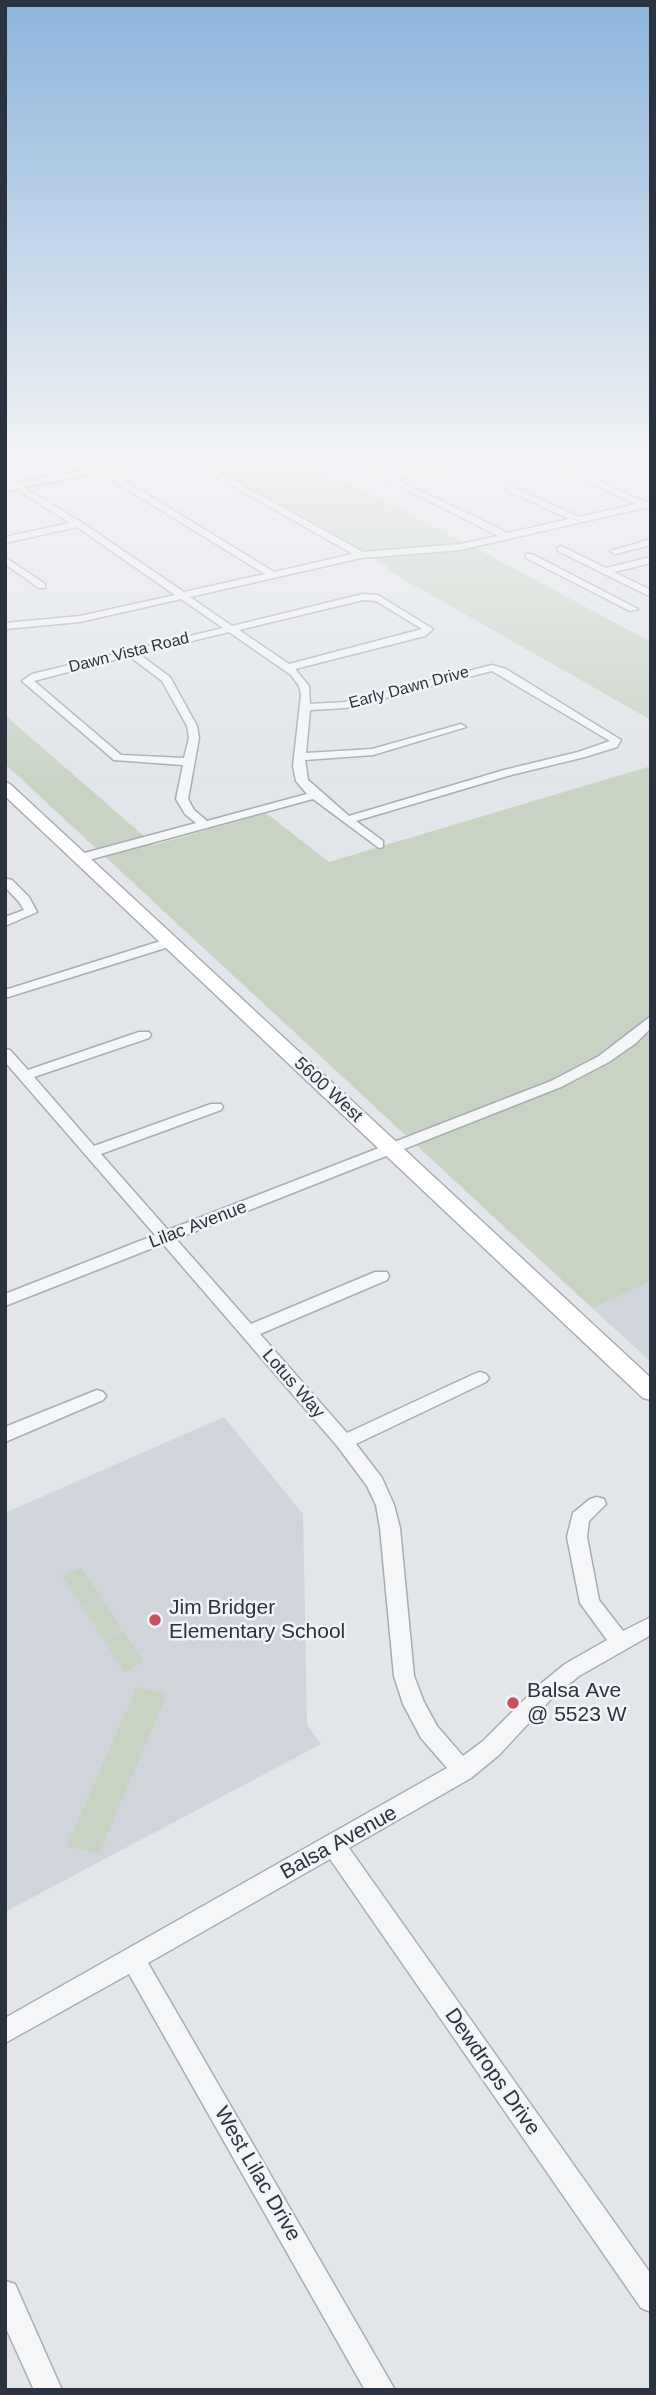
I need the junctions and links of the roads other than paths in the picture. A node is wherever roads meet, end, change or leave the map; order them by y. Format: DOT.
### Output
graph roads {
  1 [pos="15,567"];
  2 [pos="140,567"];
  3 [pos="260,567"];
  4 [pos="309,567"];
  5 [pos="558,567"];
  6 [pos="597,567"];
  7 [pos="623,567"];
  8 [pos="553,568"];
  9 [pos="606,571"];
  10 [pos="273,575"];
  11 [pos="43,586"];
  12 [pos="639,588"];
  13 [pos="651,594"];
  14 [pos="182,596"];
  15 [pos="607,596"];
  16 [pos="633,609"];
  17 [pos="5,626"];
  18 [pos="231,629"];
  19 [pos="131,653"];
  20 [pos="289,667"];
  21 [pos="305,707"];
  22 [pos="461,727"];
  23 [pos="300,757"];
  24 [pos="189,762"];
  25 [pos="5,787"];
  26 [pos="315,795"];
  27 [pos="347,820"];
  28 [pos="205,825"];
  29 [pos="379,844"];
  30 [pos="81,858"];
  31 [pos="8,883"];
  32 [pos="5,922"];
  33 [pos="170,942"];
  34 [pos="5,994"];
  35 [pos="651,1020"];
  36 [pos="144,1035"];
  37 [pos="5,1054"];
  38 [pos="24,1076"];
  39 [pos="216,1107"];
  40 [pos="391,1149"];
  41 [pos="92,1153"];
  42 [pos="165,1237"];
  43 [pos="381,1276"];
  44 [pos="5,1300"];
  45 [pos="248,1332"];
  46 [pos="480,1378"];
  47 [pos="651,1392"];
  48 [pos="97,1396"];
  49 [pos="5,1435"];
  50 [pos="344,1442"];
  51 [pos="597,1504"];
  52 [pos="651,1625"];
  53 [pos="620,1642"];
  54 [pos="463,1771"];
  55 [pos="334,1846"];
  56 [pos="133,1959"];
  57 [pos="5,2031"];
  58 [pos="5,2294"];
  59 [pos="651,2298"];
  60 [pos="48,2390"];
  61 [pos="381,2390"];
  1 -- 11 [label="street"];
  2 -- 14 [label="street"];
  3 -- 10 [label="street"];
  4 -- 10 [label="street"];
  5 -- 8 [label="street"];
  6 -- 9 [label="street"];
  7 -- 9 [label="street"];
  8 -- 15 [label="street"];
  9 -- 12 [label="street"];
  10 -- 14 [label="street"];
  12 -- 13 [label="street"];
  12 -- 15 [label="street"];
  14 -- 17 [label="street"];
  14 -- 18 [label="street"];
  15 -- 16 [label="street"];
  18 -- 19 [label="street, Dawn Vista Road"];
  18 -- 20 [label="street"];
  18 -- 20 [label="street, Dawn Vista Road"];
  19 -- 24 [label="street"];
  19 -- 24 [label="street, Dawn Vista Road"];
  20 -- 21 [label="street"];
  21 -- 23 [label="street"];
  21 -- 27 [label="street, Early Dawn Drive"];
  22 -- 23 [label="street"];
  23 -- 26 [label="street"];
  24 -- 28 [label="street"];
  25 -- 30 [label="main road, 5600 West"];
  26 -- 27 [label="street"];
  26 -- 28 [label="street"];
  27 -- 29 [label="street"];
  28 -- 30 [label="street"];
  30 -- 33 [label="main road, 5600 West"];
  31 -- 32 [label="street"];
  33 -- 34 [label="street"];
  33 -- 40 [label="main road, 5600 West"];
  35 -- 40 [label="street, Lilac Avenue"];
  36 -- 38 [label="street"];
  37 -- 38 [label="street, Lotus Way"];
  38 -- 41 [label="street, Lotus Way"];
  39 -- 41 [label="street"];
  40 -- 42 [label="street, Lilac Avenue"];
  40 -- 47 [label="main road, 5600 West"];
  41 -- 42 [label="street, Lotus Way"];
  42 -- 44 [label="street, Lilac Avenue"];
  42 -- 45 [label="street, Lotus Way"];
  43 -- 45 [label="street"];
  45 -- 50 [label="street, Lotus Way"];
  46 -- 50 [label="street"];
  48 -- 49 [label="street"];
  50 -- 54 [label="street, Lotus Way"];
  51 -- 53 [label="street"];
  52 -- 53 [label="street, Balsa Avenue"];
  53 -- 54 [label="street, Balsa Avenue"];
  54 -- 55 [label="street, Balsa Avenue"];
  55 -- 56 [label="street, Balsa Avenue"];
  55 -- 59 [label="street, Dewdrops Drive"];
  56 -- 57 [label="street, Balsa Avenue"];
  56 -- 61 [label="street, West Lilac Drive"];
  58 -- 60 [label="street"];
}
